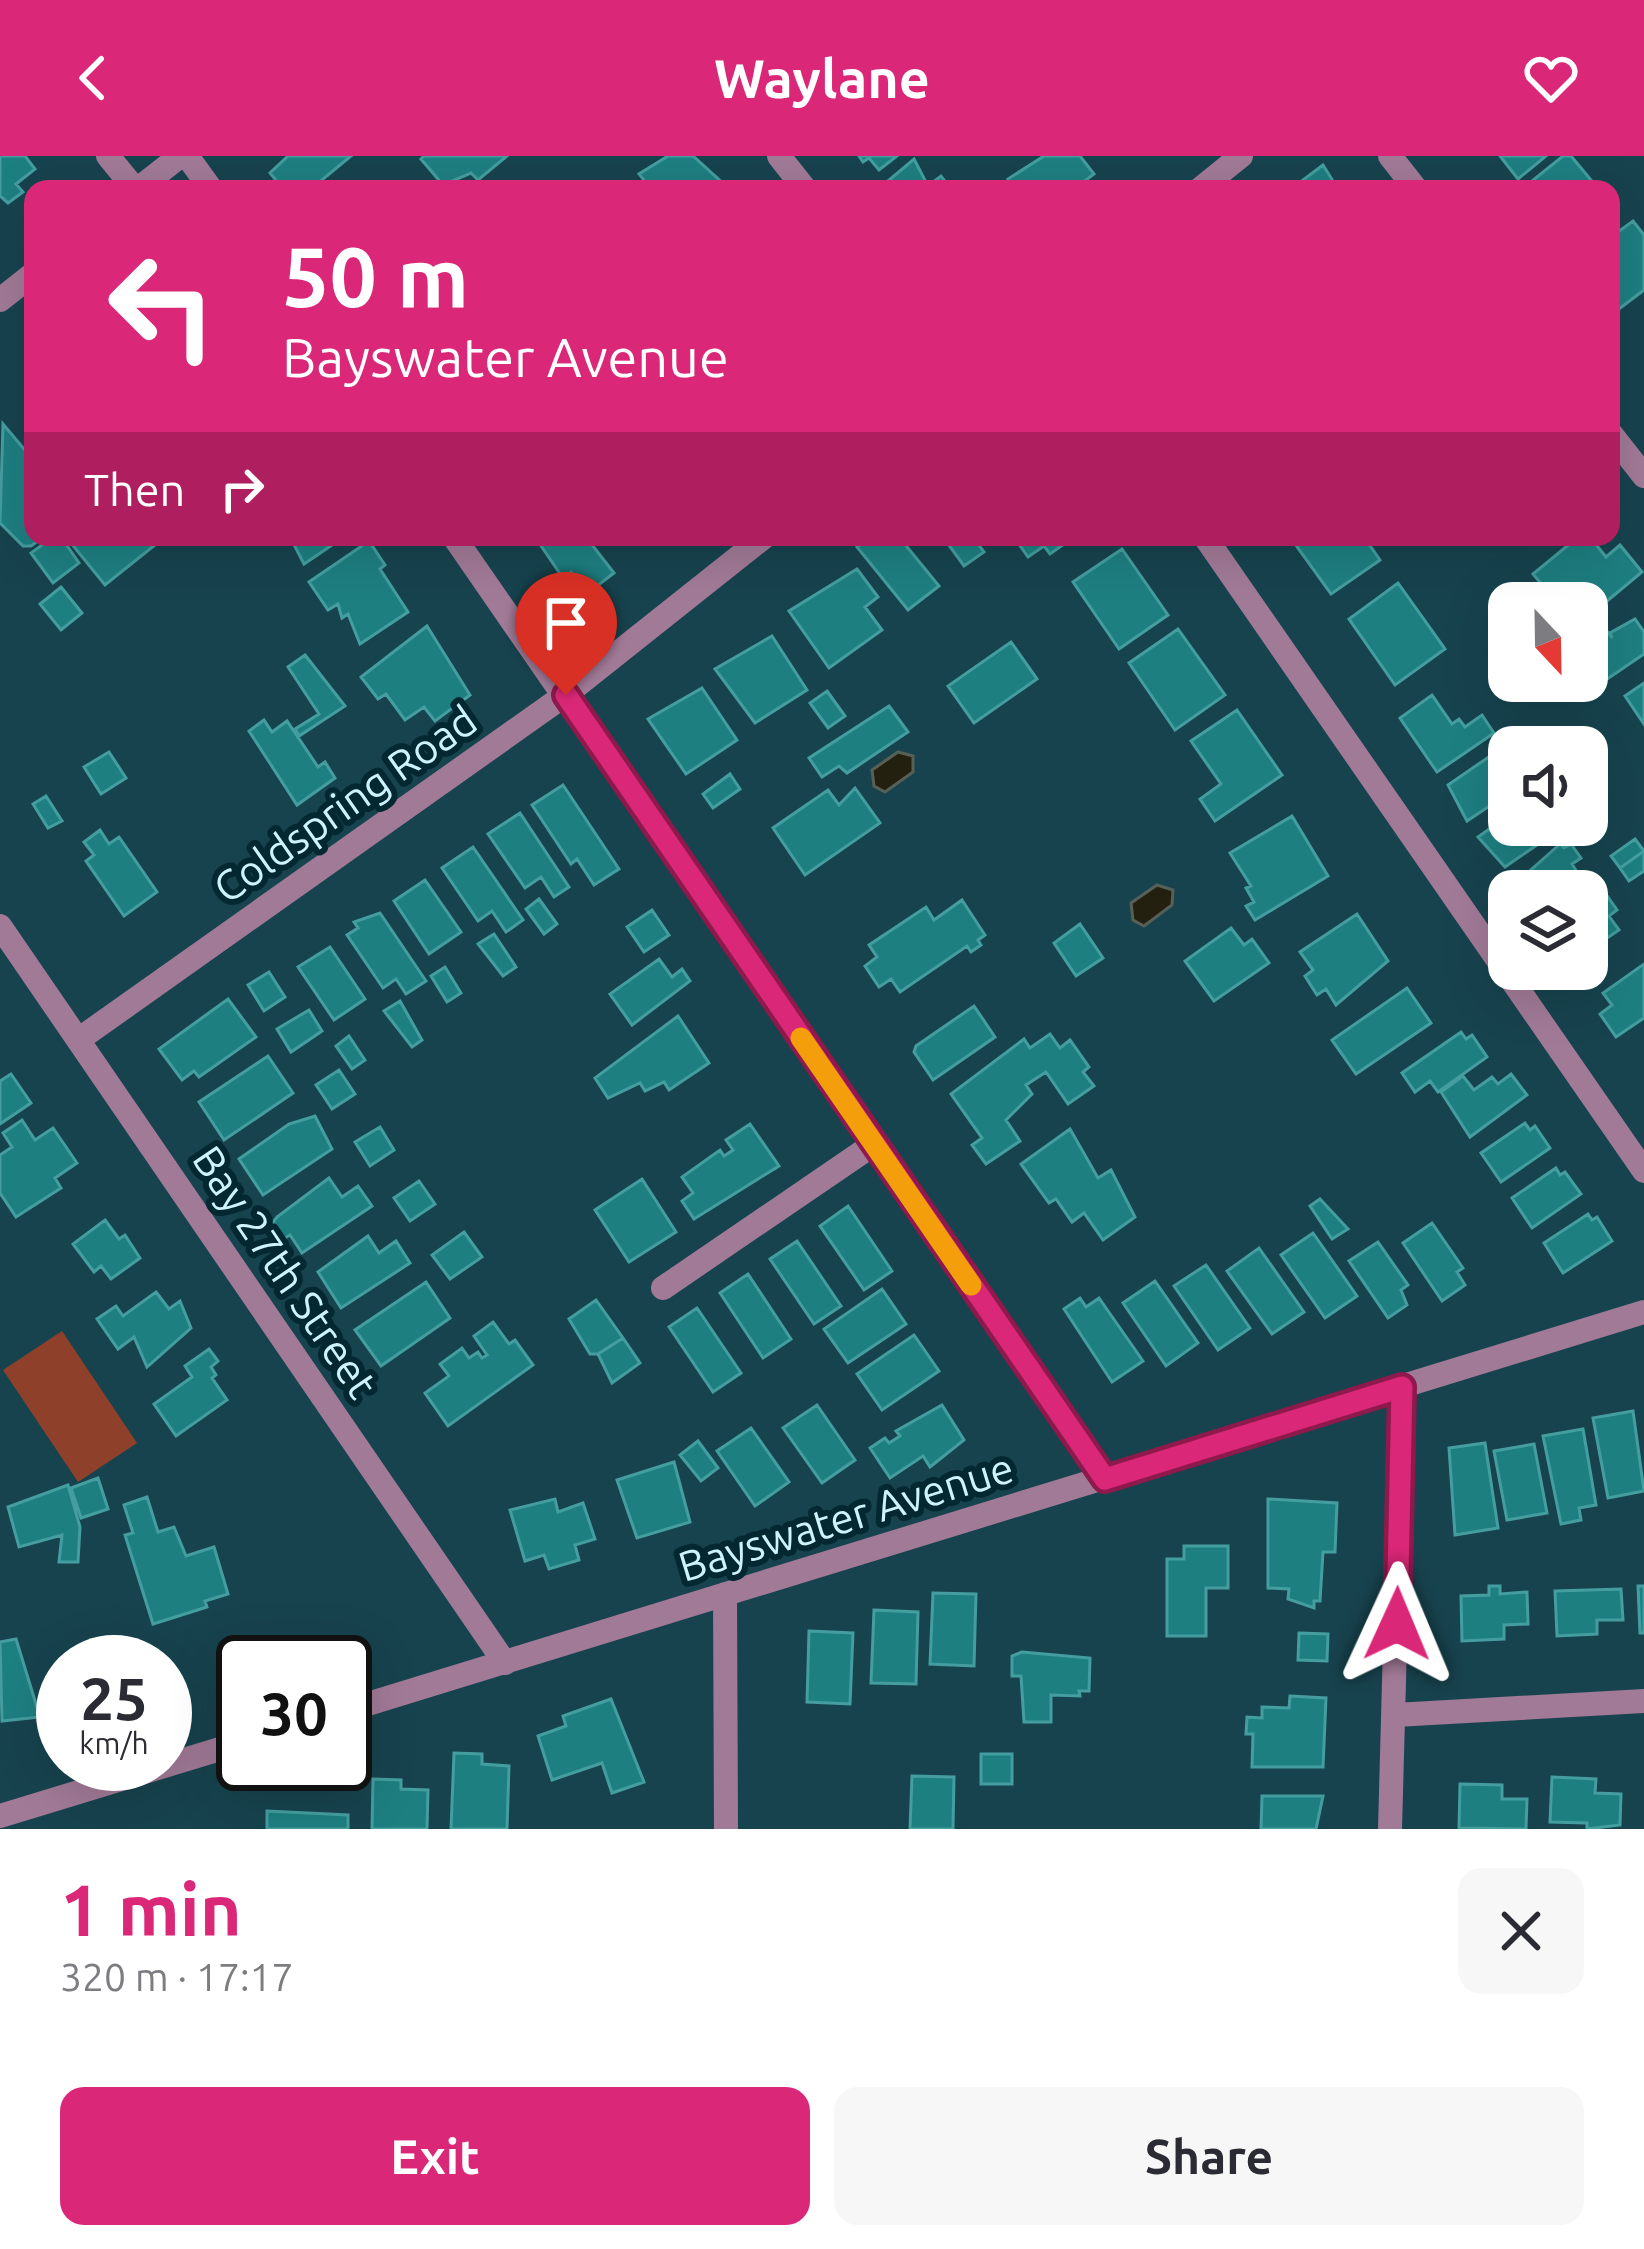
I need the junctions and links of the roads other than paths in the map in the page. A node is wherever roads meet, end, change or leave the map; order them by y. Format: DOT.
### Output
graph roads {
  1 [pos="108,156"];
  2 [pos="184,156"];
  3 [pos="779,156"];
  4 [pos="1241,156"];
  5 [pos="1390,156"];
  6 [pos="128,180"];
  7 [pos="149,180"];
  8 [pos="204,180"];
  9 [pos="798,180"];
  10 [pos="1211,180"];
  11 [pos="1409,180"];
  12 [pos="24,281"];
  13 [pos="0,300"];
  14 [pos="1620,445"];
  15 [pos="1644,476"];
  16 [pos="460,546"];
  17 [pos="753,546"];
  18 [pos="1211,546"];
  19 [pos="566,695"];
  20 [pos="0,926"];
  21 [pos="78,1040"];
  22 [pos="874,1144"];
  23 [pos="1644,1171"];
  24 [pos="663,1288"];
  25 [pos="1644,1312"];
  26 [pos="1402,1387"];
  27 [pos="1105,1479"];
  28 [pos="725,1594"];
  29 [pos="505,1663"];
  30 [pos="1644,1701"];
  31 [pos="372,1703"];
  32 [pos="1395,1715"];
  33 [pos="216,1750"];
  34 [pos="0,1816"];
  35 [pos="726,1829"];
  36 [pos="1390,1829"];
  1 -- 6 [label="street"];
  2 -- 7 [label="street"];
  2 -- 8 [label="street"];
  3 -- 9 [label="street"];
  4 -- 10 [label="street"];
  5 -- 11 [label="street"];
  12 -- 13 [label="street"];
  14 -- 15 [label="street"];
  16 -- 19 [label="street"];
  17 -- 19 [label="street, Coldspring Road"];
  18 -- 23 [label="street"];
  19 -- 21 [label="street, Coldspring Road"];
  19 -- 22 [label="street"];
  20 -- 21 [label="street, Bay 27th Street"];
  21 -- 29 [label="street, Bay 27th Street"];
  22 -- 24 [label="street"];
  22 -- 27 [label="street"];
  25 -- 26 [label="street, Bayswater Avenue"];
  26 -- 27 [label="street, Bayswater Avenue"];
  26 -- 32 [label="street"];
  27 -- 28 [label="street, Bayswater Avenue"];
  28 -- 29 [label="street, Bayswater Avenue"];
  28 -- 35 [label="street"];
  29 -- 31 [label="street, Bayswater Avenue"];
  30 -- 32 [label="street"];
  32 -- 36 [label="street"];
  33 -- 34 [label="street"];
}
